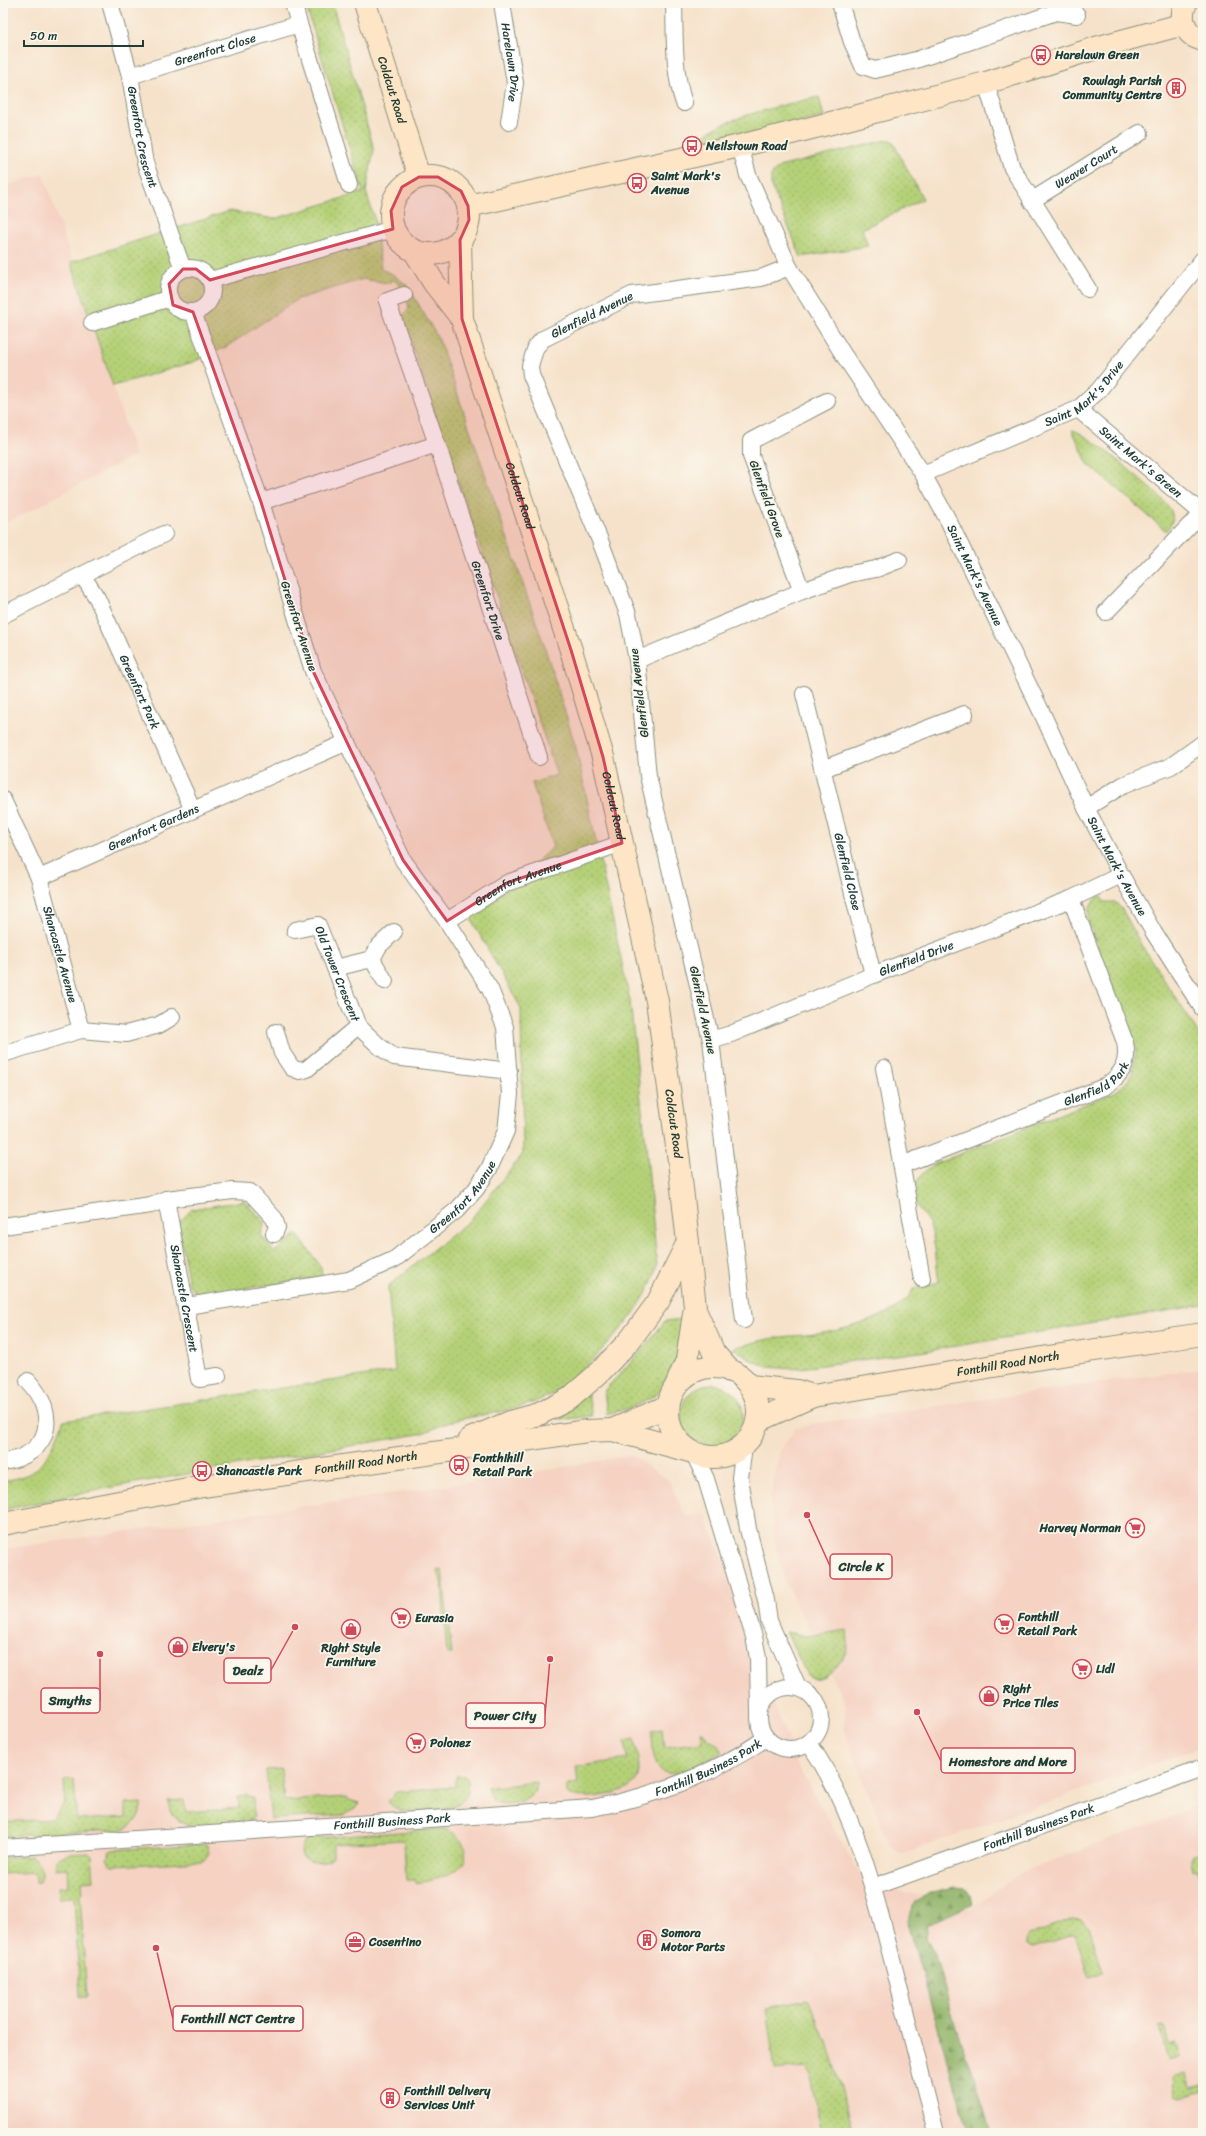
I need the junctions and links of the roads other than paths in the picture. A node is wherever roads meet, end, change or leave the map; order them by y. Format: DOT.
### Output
graph roads {
  1 [pos="110,3"];
  2 [pos="293,3"];
  3 [pos="365,3"];
  4 [pos="502,3"];
  5 [pos="674,3"];
  6 [pos="840,3"];
  7 [pos="1185,13"];
  8 [pos="1077,15"];
  9 [pos="299,24"];
  10 [pos="1203,40"];
  11 [pos="130,76"];
  12 [pos="986,83"];
  13 [pos="684,103"];
  14 [pos="510,122"];
  15 [pos="1140,133"];
  16 [pos="740,146"];
  17 [pos="419,177"];
  18 [pos="349,185"];
  19 [pos="1031,201"];
  20 [pos="468,206"];
  21 [pos="393,229"];
  22 [pos="460,240"];
  23 [pos="415,252"];
  24 [pos="1201,265"];
  25 [pos="789,267"];
  26 [pos="184,269"];
  27 [pos="210,280"];
  28 [pos="1088,289"];
  29 [pos="404,295"];
  30 [pos="170,298"];
  31 [pos="193,312"];
  32 [pos="462,320"];
  33 [pos="92,323"];
  34 [pos="827,401"];
  35 [pos="1078,409"];
  36 [pos="437,444"];
  37 [pos="923,474"];
  38 [pos="260,502"];
  39 [pos="1203,515"];
  40 [pos="164,534"];
  41 [pos="899,560"];
  42 [pos="82,575"];
  43 [pos="802,591"];
  44 [pos="1106,612"];
  45 [pos="3,615"];
  46 [pos="637,660"];
  47 [pos="804,694"];
  48 [pos="965,714"];
  49 [pos="347,742"];
  50 [pos="1203,743"];
  51 [pos="539,757"];
  52 [pos="823,768"];
  53 [pos="3,800"];
  54 [pos="1086,808"];
  55 [pos="193,810"];
  56 [pos="622,843"];
  57 [pos="1121,875"];
  58 [pos="39,878"];
  59 [pos="1071,899"];
  60 [pos="447,921"];
  61 [pos="295,930"];
  62 [pos="394,932"];
  63 [pos="372,960"];
  64 [pos="335,968"];
  65 [pos="873,975"];
  66 [pos="385,981"];
  67 [pos="1203,1009"];
  68 [pos="172,1017"];
  69 [pos="358,1026"];
  70 [pos="81,1030"];
  71 [pos="276,1032"];
  72 [pos="711,1040"];
  73 [pos="3,1054"];
  74 [pos="884,1068"];
  75 [pos="509,1071"];
  76 [pos="902,1164"];
  77 [pos="166,1199"];
  78 [pos="3,1226"];
  79 [pos="274,1234"];
  80 [pos="688,1242"];
  81 [pos="922,1279"];
  82 [pos="187,1306"];
  83 [pos="695,1307"];
  84 [pos="744,1320"];
  85 [pos="1203,1334"];
  86 [pos="730,1371"];
  87 [pos="218,1376"];
  88 [pos="28,1381"];
  89 [pos="676,1386"];
  90 [pos="750,1386"];
  91 [pos="812,1396"];
  92 [pos="668,1406"];
  93 [pos="757,1421"];
  94 [pos="612,1430"];
  95 [pos="744,1445"];
  96 [pos="444,1451"];
  97 [pos="692,1452"];
  98 [pos="3,1462"];
  99 [pos="3,1524"];
  100 [pos="798,1687"];
  101 [pos="760,1714"];
  102 [pos="766,1738"];
  103 [pos="808,1743"];
  104 [pos="1203,1768"];
  105 [pos="3,1848"];
  106 [pos="873,1887"];
  107 [pos="936,2133"];
  1 -- 11 [label="street, Greenfort Crescent"];
  2 -- 9 [label="street"];
  3 -- 17 [label="main road, Coldcut Road"];
  4 -- 14 [label="street, Harelawn Drive"];
  5 -- 13 [label="street"];
  6 -- 8 [label="street"];
  7 -- 10 [label="main road"];
  7 -- 12 [label="main road"];
  9 -- 11 [label="street, Greenfort Close"];
  9 -- 18 [label="street"];
  11 -- 26 [label="street, Greenfort Crescent"];
  12 -- 16 [label="main road"];
  12 -- 19 [label="street"];
  15 -- 19 [label="street, Weaver Court"];
  16 -- 20 [label="main road"];
  16 -- 25 [label="street, Saint Mark's Avenue"];
  17 -- 20 [label="main road"];
  17 -- 21 [label="main road"];
  19 -- 28 [label="street"];
  20 -- 22 [label="main road, Coldcut Road"];
  21 -- 23 [label="main road, Coldcut Road"];
  21 -- 27 [label="street"];
  22 -- 23 [label="main road, Coldcut Road"];
  22 -- 32 [label="main road, Coldcut Road"];
  23 -- 32 [label="main road, Coldcut Road"];
  24 -- 35 [label="street, Saint Mark's Drive"];
  25 -- 37 [label="street, Saint Mark's Avenue"];
  25 -- 46 [label="street, Glenfield Avenue"];
  26 -- 27 [label="street"];
  26 -- 30 [label="street"];
  27 -- 31 [label="street"];
  29 -- 36 [label="street, Greenfort Drive"];
  30 -- 31 [label="street"];
  30 -- 33 [label="street"];
  31 -- 38 [label="street, Greenfort Avenue"];
  32 -- 56 [label="main road, Coldcut Road"];
  34 -- 43 [label="street, Glenfield Grove"];
  35 -- 37 [label="street, Saint Mark's Drive"];
  35 -- 39 [label="street, Saint Mark's Green"];
  36 -- 38 [label="street"];
  36 -- 51 [label="street, Greenfort Drive"];
  37 -- 54 [label="street, Saint Mark's Avenue"];
  38 -- 49 [label="street, Greenfort Avenue"];
  39 -- 44 [label="street, Saint Mark's Green"];
  40 -- 42 [label="street"];
  41 -- 43 [label="street"];
  42 -- 45 [label="street"];
  42 -- 55 [label="street, Greenfort Park"];
  43 -- 46 [label="street"];
  46 -- 72 [label="street, Glenfield Avenue"];
  47 -- 52 [label="street, Glenfield Close"];
  48 -- 52 [label="street"];
  49 -- 55 [label="street, Greenfort Gardens"];
  49 -- 60 [label="street, Greenfort Avenue"];
  50 -- 54 [label="street"];
  52 -- 65 [label="street, Glenfield Close"];
  53 -- 58 [label="street"];
  54 -- 57 [label="street, Saint Mark's Avenue"];
  55 -- 58 [label="street, Greenfort Gardens"];
  56 -- 60 [label="street, Greenfort Avenue"];
  56 -- 80 [label="main road, Coldcut Road"];
  57 -- 59 [label="street, Glenfield Drive"];
  57 -- 67 [label="street, Saint Mark's Avenue"];
  58 -- 70 [label="street, Shancastle Avenue"];
  59 -- 65 [label="street, Glenfield Drive"];
  59 -- 76 [label="street, Glenfield Park"];
  60 -- 75 [label="street, Greenfort Avenue"];
  61 -- 64 [label="street, Old Tower Crescent"];
  62 -- 63 [label="street"];
  63 -- 64 [label="street"];
  63 -- 66 [label="street"];
  64 -- 69 [label="street, Old Tower Crescent"];
  65 -- 72 [label="street, Glenfield Drive"];
  68 -- 70 [label="street"];
  69 -- 71 [label="street"];
  69 -- 75 [label="street, Old Tower Crescent"];
  70 -- 73 [label="street"];
  72 -- 84 [label="street, Glenfield Avenue"];
  74 -- 76 [label="street"];
  75 -- 82 [label="street, Greenfort Avenue"];
  76 -- 81 [label="street"];
  77 -- 78 [label="street"];
  77 -- 79 [label="street"];
  77 -- 82 [label="street, Shancastle Crescent"];
  80 -- 83 [label="main road, Coldcut Road"];
  80 -- 96 [label="main road"];
  82 -- 87 [label="street, Shancastle Crescent"];
  83 -- 86 [label="main road"];
  83 -- 89 [label="main road"];
  85 -- 91 [label="main road, Fonthill Road North"];
  86 -- 89 [label="main road"];
  86 -- 90 [label="main road"];
  88 -- 98 [label="street"];
  89 -- 92 [label="main road"];
  90 -- 91 [label="main road, Fonthill Road North"];
  90 -- 93 [label="main road, Fonthill Road North"];
  91 -- 93 [label="main road, Fonthill Road North"];
  92 -- 94 [label="main road, Fonthill Road North"];
  92 -- 97 [label="main road"];
  93 -- 95 [label="main road, Fonthill Road North"];
  94 -- 96 [label="main road, Fonthill Road North"];
  94 -- 97 [label="main road, Fonthill Road North"];
  95 -- 97 [label="main road, Fonthill Road North"];
  95 -- 100 [label="street"];
  96 -- 99 [label="main road, Fonthill Road North"];
  97 -- 101 [label="street, Fonthill Business Park"];
  100 -- 101 [label="street"];
  100 -- 103 [label="street"];
  101 -- 102 [label="street, Fonthill Business Park"];
  102 -- 103 [label="street, Fonthill Business Park"];
  102 -- 105 [label="street, Fonthill Business Park"];
  103 -- 106 [label="street"];
  104 -- 106 [label="street, Fonthill Business Park"];
  106 -- 107 [label="street"];
}
